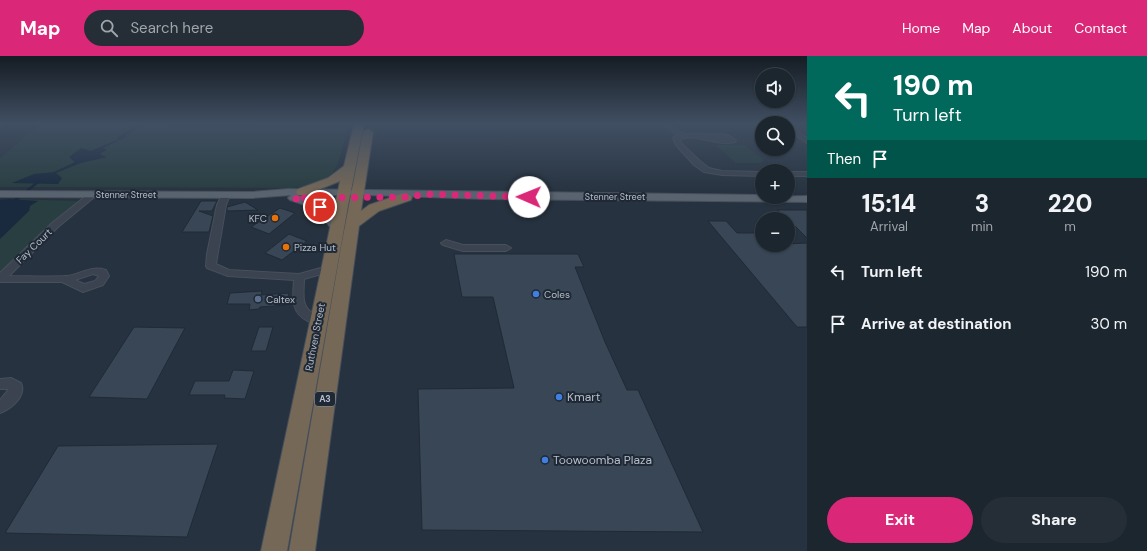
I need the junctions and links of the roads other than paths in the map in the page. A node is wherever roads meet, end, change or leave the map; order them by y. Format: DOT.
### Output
graph roads {
  1 [pos="354,147"];
  2 [pos="365,147"];
  3 [pos="681,147"];
  4 [pos="755,167"];
  5 [pos="349,168"];
  6 [pos="361,173"];
  7 [pos="745,173"];
  8 [pos="755,174"];
  9 [pos="795,174"];
  10 [pos="807,174"];
  11 [pos="2,194"];
  12 [pos="94,194"];
  13 [pos="400,194"];
  14 [pos="226,195"];
  15 [pos="298,195"];
  16 [pos="350,195"];
  17 [pos="807,199"];
  18 [pos="352,224"];
  19 [pos="336,228"];
  20 [pos="446,243"];
  21 [pos="506,248"];
  22 [pos="328,269"];
  23 [pos="299,277"];
  24 [pos="0,279"];
  25 [pos="63,279"];
  26 [pos="318,321"];
  27 [pos="0,384"];
  28 [pos="0,407"];
  29 [pos="274,551"];
  30 [pos="302,551"];
  1 -- 5 [label="highway, Ruthven Street / A3"];
  2 -- 6 [label="highway, Ruthven Street / A3"];
  3 -- 7 [label="street"];
  4 -- 7 [label="street"];
  5 -- 15 [label="highway"];
  5 -- 16 [label="highway, Ruthven Street / A3"];
  6 -- 13 [label="main road"];
  6 -- 16 [label="highway, Ruthven Street / A3"];
  7 -- 8 [label="street"];
  9 -- 10 [label="street"];
  11 -- 12 [label="main road, Stenner Street"];
  12 -- 14 [label="main road, Stenner Street"];
  12 -- 24 [label="street, Fay Court"];
  13 -- 16 [label="main road, Stenner Street"];
  13 -- 17 [label="main road, Stenner Street"];
  13 -- 18 [label="highway"];
  14 -- 15 [label="main road, Stenner Street"];
  14 -- 23 [label="street"];
  15 -- 16 [label="main road, Stenner Street"];
  15 -- 19 [label="main road"];
  16 -- 18 [label="highway, Ruthven Street / A3"];
  16 -- 19 [label="highway, Ruthven Street / A3"];
  18 -- 30 [label="highway, Ruthven Street / A3"];
  19 -- 22 [label="highway, Ruthven Street / A3"];
  20 -- 21 [label="street"];
  22 -- 23 [label="street"];
  22 -- 26 [label="highway, Ruthven Street / A3"];
  23 -- 26 [label="street"];
  24 -- 25 [label="street"];
  26 -- 29 [label="highway, Ruthven Street / A3"];
  27 -- 28 [label="street"];
}
